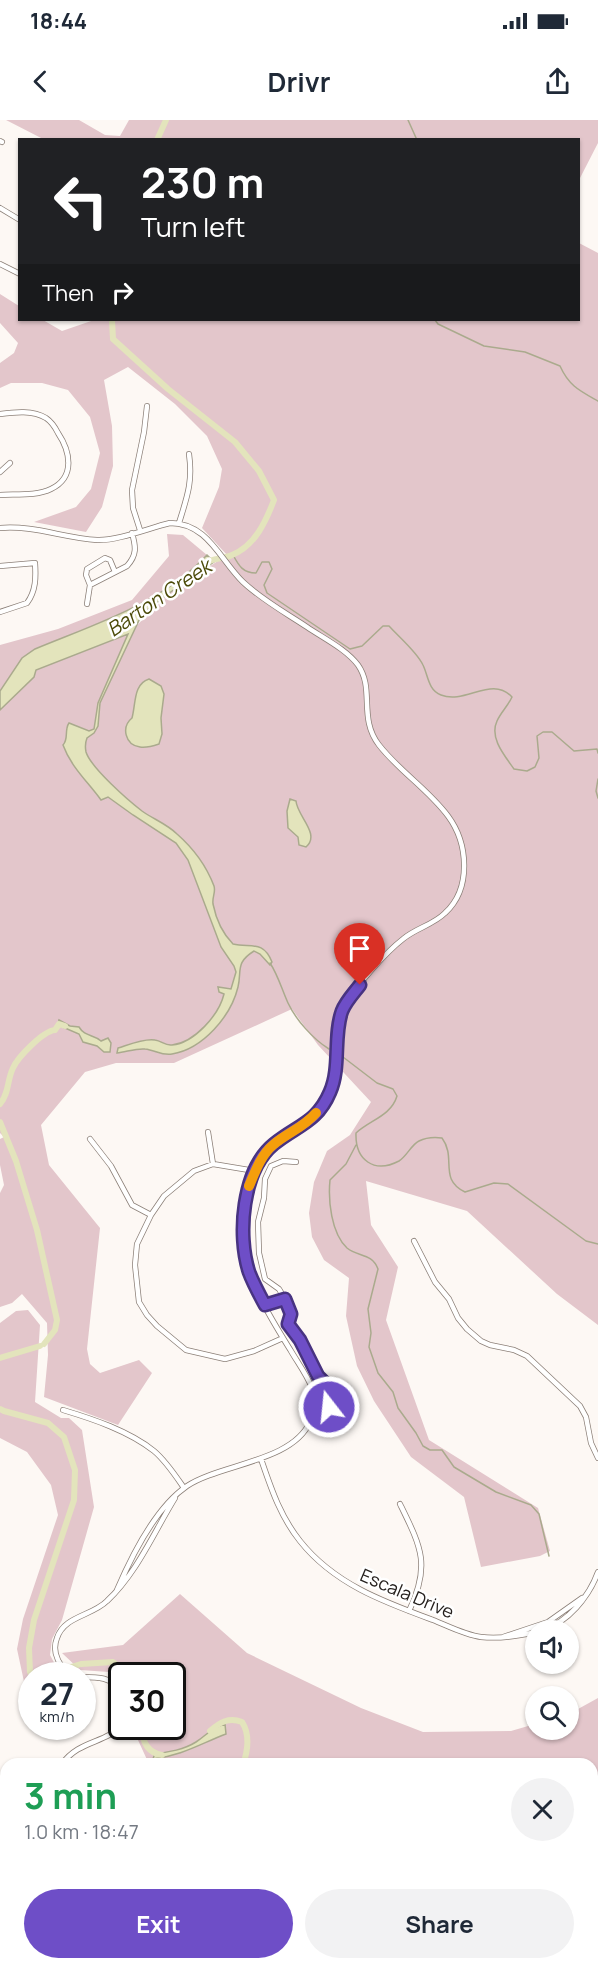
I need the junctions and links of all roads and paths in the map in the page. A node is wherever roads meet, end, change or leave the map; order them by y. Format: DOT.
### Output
graph roads {
  1 [pos="0,208"];
  2 [pos="18,219"];
  3 [pos="0,264"];
  4 [pos="18,273"];
  5 [pos="147,406"];
  6 [pos="0,414"];
  7 [pos="189,454"];
  8 [pos="10,463"];
  9 [pos="0,472"];
  10 [pos="0,495"];
  11 [pos="179,523"];
  12 [pos="0,528"];
  13 [pos="140,530"];
  14 [pos="132,533"];
  15 [pos="0,566"];
  16 [pos="115,572"];
  17 [pos="90,585"];
  18 [pos="87,604"];
  19 [pos="0,612"];
  20 [pos="208,1132"];
  21 [pos="90,1139"];
  22 [pos="296,1162"];
  23 [pos="213,1164"];
  24 [pos="255,1172"];
  25 [pos="151,1215"];
  26 [pos="414,1241"];
  27 [pos="285,1299"];
  28 [pos="265,1305"];
  29 [pos="283,1338"];
  30 [pos="63,1410"];
  31 [pos="326,1426"];
  32 [pos="598,1458"];
  33 [pos="261,1459"];
  34 [pos="184,1488"];
  35 [pos="400,1504"];
  36 [pos="598,1572"];
  37 [pos="582,1598"];
  38 [pos="409,1611"];
  39 [pos="566,1620"];
  40 [pos="525,1634"];
  41 [pos="503,1637"];
  42 [pos="59,1662"];
  43 [pos="108,1736"];
  44 [pos="68,1758"];
  1 -- 2 [label="street"];
  3 -- 4 [label="street"];
  5 -- 13 [label="street"];
  6 -- 10 [label="street"];
  7 -- 11 [label="street"];
  8 -- 9 [label="street"];
  11 -- 13 [label="street"];
  11 -- 24 [label="street"];
  12 -- 14 [label="street"];
  13 -- 14 [label="street"];
  14 -- 16 [label="street"];
  15 -- 19 [label="street"];
  16 -- 17 [label="street"];
  16 -- 17 [label="street"];
  17 -- 18 [label="street"];
  20 -- 23 [label="street"];
  21 -- 25 [label="street"];
  22 -- 27 [label="street"];
  23 -- 24 [label="street"];
  23 -- 25 [label="street"];
  24 -- 28 [label="street"];
  25 -- 29 [label="street"];
  26 -- 32 [label="street"];
  27 -- 28 [label="street"];
  27 -- 31 [label="street"];
  28 -- 29 [label="street"];
  29 -- 33 [label="street"];
  30 -- 34 [label="street"];
  33 -- 34 [label="street"];
  33 -- 38 [label="street, Escala Drive"];
  34 -- 42 [label="street"];
  35 -- 38 [label="street"];
  36 -- 37 [label="street, Escala Drive"];
  37 -- 39 [label="street, Escala Drive"];
  37 -- 41 [label="street, Escala Drive"];
  38 -- 41 [label="street, Escala Drive"];
  40 -- 41 [label="street, Escala Drive"];
  43 -- 44 [label="street"];
}
